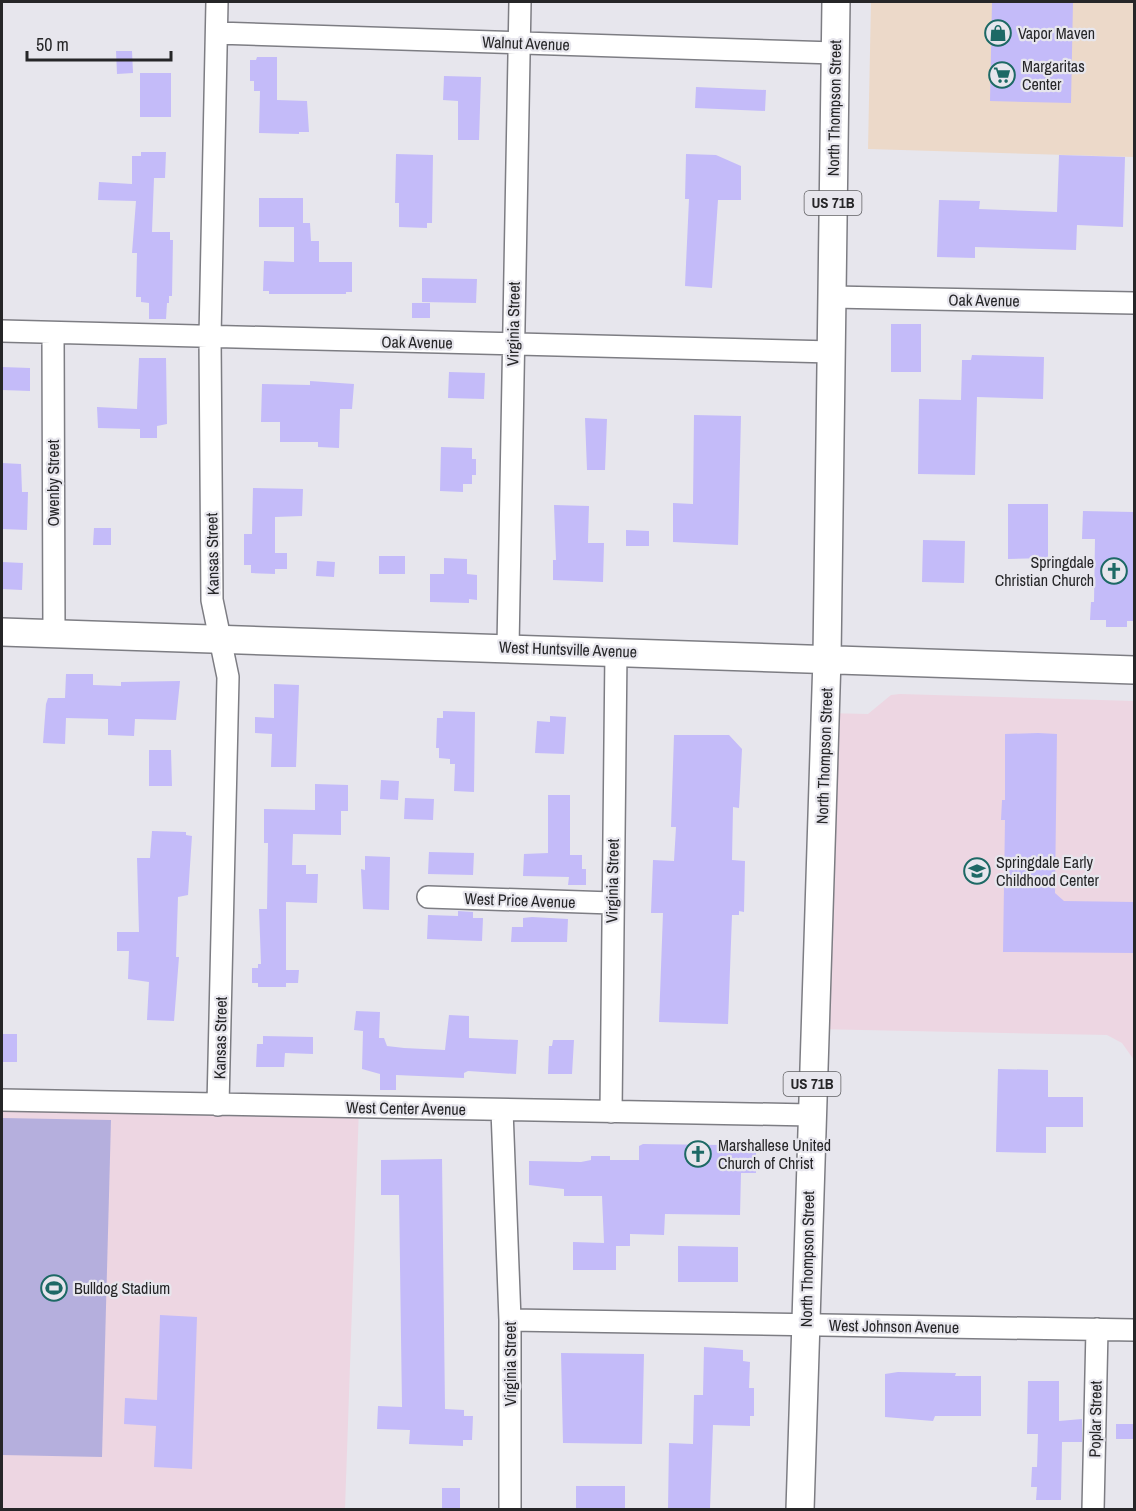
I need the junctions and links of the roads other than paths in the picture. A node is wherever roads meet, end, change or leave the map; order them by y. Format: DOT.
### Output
graph roads {
  1 [pos="218,2"];
  2 [pos="520,2"];
  3 [pos="836,2"];
  4 [pos="217,33"];
  5 [pos="519,43"];
  6 [pos="835,53"];
  7 [pos="833,297"];
  8 [pos="1134,303"];
  9 [pos="2,332"];
  10 [pos="53,333"];
  11 [pos="210,336"];
  12 [pos="513,344"];
  13 [pos="832,352"];
  14 [pos="2,632"];
  15 [pos="54,633"];
  16 [pos="220,639"];
  17 [pos="508,647"];
  18 [pos="616,651"];
  19 [pos="827,658"];
  20 [pos="1134,670"];
  21 [pos="428,897"];
  22 [pos="612,903"];
  23 [pos="2,1100"];
  24 [pos="218,1105"];
  25 [pos="502,1110"];
  26 [pos="611,1112"];
  27 [pos="811,1115"];
  28 [pos="510,1320"];
  29 [pos="806,1325"];
  30 [pos="1097,1329"];
  31 [pos="1134,1330"];
  32 [pos="510,1509"];
  33 [pos="800,1509"];
  34 [pos="1093,1509"];
  1 -- 4 [label="street, Kansas Street"];
  2 -- 5 [label="street, Virginia Street"];
  3 -- 6 [label="main road, North Thompson Street / US 71B"];
  4 -- 5 [label="street, Walnut Avenue"];
  4 -- 11 [label="street, Kansas Street"];
  5 -- 6 [label="street, Walnut Avenue"];
  5 -- 12 [label="street, Virginia Street"];
  6 -- 7 [label="main road, North Thompson Street / US 71B"];
  7 -- 8 [label="street, Oak Avenue"];
  7 -- 13 [label="main road, North Thompson Street / US 71B"];
  9 -- 10 [label="street, Oak Avenue"];
  10 -- 11 [label="street, Oak Avenue"];
  10 -- 15 [label="street, Owenby Street"];
  11 -- 12 [label="street, Oak Avenue"];
  11 -- 16 [label="street, Kansas Street"];
  12 -- 13 [label="street, Oak Avenue"];
  12 -- 17 [label="street, Virginia Street"];
  13 -- 19 [label="main road, North Thompson Street / US 71B"];
  14 -- 15 [label="main road, West Huntsville Avenue"];
  15 -- 16 [label="main road, West Huntsville Avenue"];
  16 -- 17 [label="main road, West Huntsville Avenue"];
  16 -- 24 [label="street, Kansas Street"];
  17 -- 18 [label="main road, West Huntsville Avenue"];
  18 -- 19 [label="main road, West Huntsville Avenue"];
  18 -- 22 [label="street, Virginia Street"];
  19 -- 20 [label="main road, West Huntsville Avenue"];
  19 -- 27 [label="main road, North Thompson Street / US 71B"];
  21 -- 22 [label="street, West Price Avenue"];
  22 -- 26 [label="street, Virginia Street"];
  23 -- 24 [label="street, West Center Avenue"];
  24 -- 25 [label="street, West Center Avenue"];
  25 -- 26 [label="street, West Center Avenue"];
  25 -- 28 [label="street, Virginia Street"];
  26 -- 27 [label="street, West Center Avenue"];
  27 -- 29 [label="main road, North Thompson Street / US 71B"];
  28 -- 29 [label="street, West Johnson Avenue"];
  28 -- 32 [label="street, Virginia Street"];
  29 -- 30 [label="street, West Johnson Avenue"];
  29 -- 33 [label="main road, North Thompson Street / US 71B"];
  30 -- 31 [label="street, West Johnson Avenue"];
  30 -- 34 [label="street, Poplar Street"];
}
